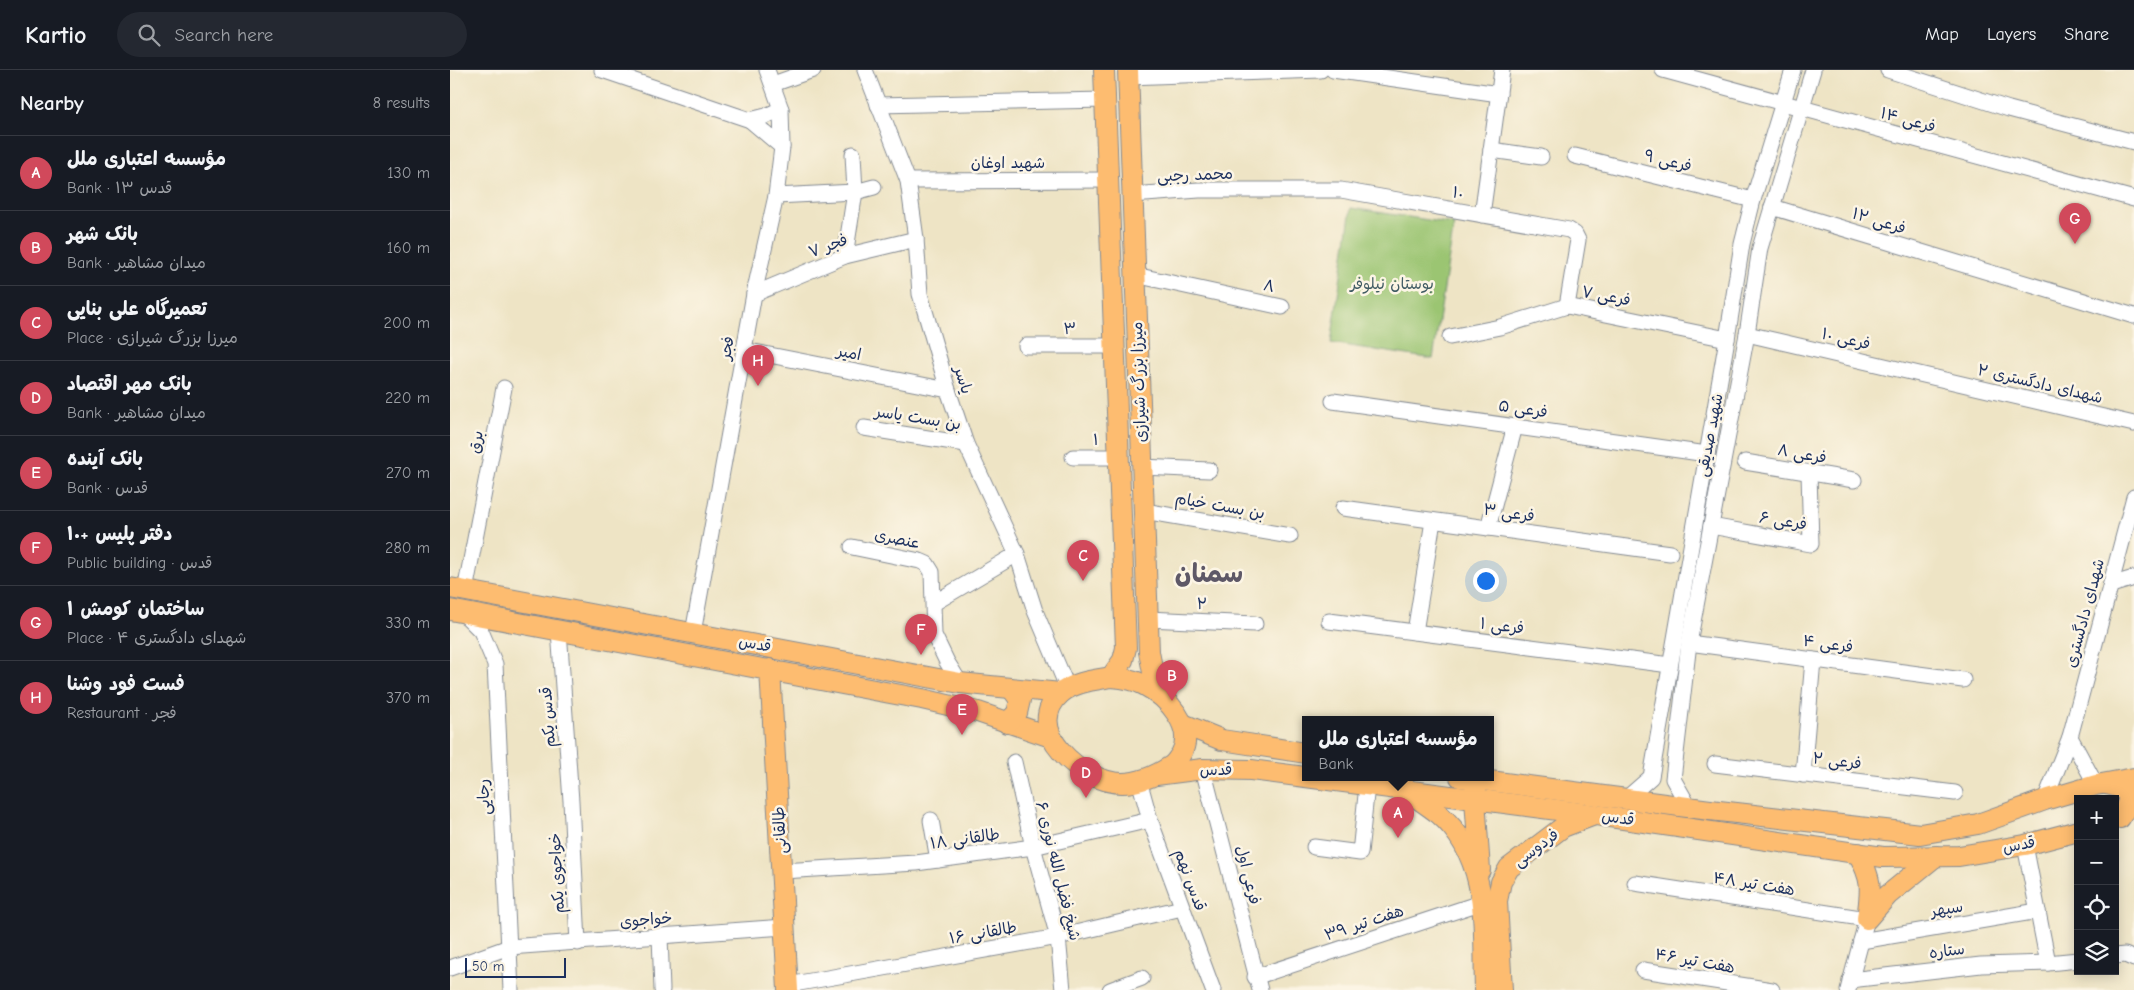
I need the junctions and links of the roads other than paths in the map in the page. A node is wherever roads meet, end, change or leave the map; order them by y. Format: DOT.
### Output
graph roads {
  1 [pos="602,70"];
  2 [pos="767,70"];
  3 [pos="813,70"];
  4 [pos="865,70"];
  5 [pos="1104,70"];
  6 [pos="1321,70"];
  7 [pos="1333,70"];
  8 [pos="1502,70"];
  9 [pos="1662,70"];
  10 [pos="1793,70"];
  11 [pos="1813,70"];
  12 [pos="1888,70"];
  13 [pos="1128,74"];
  14 [pos="627,75"];
  15 [pos="773,84"];
  16 [pos="1499,94"];
  17 [pos="1105,100"];
  18 [pos="1784,103"];
  19 [pos="878,105"];
  20 [pos="781,109"];
  21 [pos="1801,109"];
  22 [pos="750,120"];
  23 [pos="2134,142"];
  24 [pos="782,147"];
  25 [pos="1491,150"];
  26 [pos="853,154"];
  27 [pos="1575,156"];
  28 [pos="1541,157"];
  29 [pos="1108,180"];
  30 [pos="908,182"];
  31 [pos="874,188"];
  32 [pos="1258,191"];
  33 [pos="855,192"];
  34 [pos="1132,195"];
  35 [pos="776,196"];
  36 [pos="2134,199"];
  37 [pos="1753,200"];
  38 [pos="1772,207"];
  39 [pos="1482,216"];
  40 [pos="916,239"];
  41 [pos="845,256"];
  42 [pos="1135,275"];
  43 [pos="754,294"];
  44 [pos="1567,306"];
  45 [pos="1282,307"];
  46 [pos="2134,316"];
  47 [pos="1747,334"];
  48 [pos="1450,337"];
  49 [pos="1727,339"];
  50 [pos="1026,346"];
  51 [pos="1114,346"];
  52 [pos="744,350"];
  53 [pos="1937,378"];
  54 [pos="504,388"];
  55 [pos="948,390"];
  56 [pos="1333,401"];
  57 [pos="2134,424"];
  58 [pos="1515,426"];
  59 [pos="864,428"];
  60 [pos="966,444"];
  61 [pos="1707,454"];
  62 [pos="1073,457"];
  63 [pos="1119,457"];
  64 [pos="1745,462"];
  65 [pos="1142,467"];
  66 [pos="1209,470"];
  67 [pos="1809,473"];
  68 [pos="1854,480"];
  69 [pos="2134,498"];
  70 [pos="1343,508"];
  71 [pos="1144,521"];
  72 [pos="1433,521"];
  73 [pos="1711,526"];
  74 [pos="1488,528"];
  75 [pos="1122,529"];
  76 [pos="1290,536"];
  77 [pos="852,547"];
  78 [pos="1670,553"];
  79 [pos="1017,554"];
  80 [pos="2134,578"];
  81 [pos="2111,585"];
  82 [pos="458,590"];
  83 [pos="934,603"];
  84 [pos="456,611"];
  85 [pos="1148,619"];
  86 [pos="1330,621"];
  87 [pos="1255,624"];
  88 [pos="559,630"];
  89 [pos="1415,632"];
  90 [pos="693,633"];
  91 [pos="1689,643"];
  92 [pos="1813,660"];
  93 [pos="1670,665"];
  94 [pos="770,669"];
  95 [pos="1111,677"];
  96 [pos="1963,680"];
  97 [pos="960,683"];
  98 [pos="1012,689"];
  99 [pos="1065,691"];
  100 [pos="1158,693"];
  101 [pos="1007,723"];
  102 [pos="1183,724"];
  103 [pos="1659,731"];
  104 [pos="1678,732"];
  105 [pos="1051,737"];
  106 [pos="2070,737"];
  107 [pos="1302,753"];
  108 [pos="1014,762"];
  109 [pos="1715,764"];
  110 [pos="1203,769"];
  111 [pos="1803,775"];
  112 [pos="1302,777"];
  113 [pos="1148,778"];
  114 [pos="2134,778"];
  115 [pos="1336,781"];
  116 [pos="1469,781"];
  117 [pos="1492,781"];
  118 [pos="2100,784"];
  119 [pos="1367,785"];
  120 [pos="1406,790"];
  121 [pos="1955,794"];
  122 [pos="1627,798"];
  123 [pos="1475,799"];
  124 [pos="2046,800"];
  125 [pos="571,801"];
  126 [pos="1689,807"];
  127 [pos="1596,815"];
  128 [pos="2123,816"];
  129 [pos="931,820"];
  130 [pos="1150,820"];
  131 [pos="1964,827"];
  132 [pos="2074,831"];
  133 [pos="2025,845"];
  134 [pos="1033,847"];
  135 [pos="1314,847"];
  136 [pos="1858,853"];
  137 [pos="1969,855"];
  138 [pos="1936,856"];
  139 [pos="938,860"];
  140 [pos="782,871"];
  141 [pos="1635,883"];
  142 [pos="1483,902"];
  143 [pos="1182,908"];
  144 [pos="2038,911"];
  145 [pos="1867,919"];
  146 [pos="785,927"];
  147 [pos="660,936"];
  148 [pos="1058,937"];
  149 [pos="1861,941"];
  150 [pos="578,943"];
  151 [pos="509,947"];
  152 [pos="2119,956"];
  153 [pos="2134,959"];
  154 [pos="2074,960"];
  155 [pos="2048,963"];
  156 [pos="450,968"];
  157 [pos="1643,970"];
  158 [pos="1142,978"];
  159 [pos="1258,984"];
  160 [pos="1849,985"];
  161 [pos="788,987"];
  162 [pos="511,990"];
  163 [pos="662,990"];
  164 [pos="1062,990"];
  165 [pos="1110,990"];
  166 [pos="1213,990"];
  167 [pos="1485,990"];
  168 [pos="1502,990"];
  169 [pos="1772,990"];
  1 -- 14 [label="street"];
  2 -- 15 [label="street, فجر"];
  3 -- 15 [label="street"];
  4 -- 19 [label="street, یاسر"];
  5 -- 17 [label="main road, میرزا بزرگ شیرازی"];
  6 -- 13 [label="street"];
  7 -- 16 [label="street"];
  8 -- 16 [label="street"];
  9 -- 18 [label="street, فرعی ۱۴"];
  10 -- 18 [label="street, شهید صدیقی"];
  11 -- 21 [label="street, شهید صدیقی"];
  12 -- 23 [label="street"];
  13 -- 34 [label="main road, میرزا بزرگ شیرازی"];
  14 -- 22 [label="street"];
  15 -- 20 [label="street, فجر"];
  16 -- 25 [label="street"];
  17 -- 19 [label="street"];
  17 -- 29 [label="main road, میرزا بزرگ شیرازی"];
  18 -- 21 [label="street, فرعی ۱۴"];
  18 -- 37 [label="street, شهید صدیقی"];
  19 -- 30 [label="street, یاسر"];
  20 -- 22 [label="street"];
  20 -- 24 [label="street, فجر"];
  21 -- 36 [label="street, فرعی ۱۴"];
  21 -- 38 [label="street, شهید صدیقی"];
  22 -- 24 [label="street"];
  24 -- 35 [label="street, فجر"];
  25 -- 28 [label="street"];
  25 -- 39 [label="street"];
  26 -- 33 [label="street"];
  27 -- 37 [label="street, فرعی ۹"];
  29 -- 30 [label="street, شهید اوغان"];
  29 -- 51 [label="main road, میرزا بزرگ شیرازی"];
  30 -- 40 [label="street, یاسر"];
  31 -- 33 [label="street"];
  32 -- 34 [label="street, محمد رجبی"];
  32 -- 39 [label="street, ۱۰"];
  33 -- 35 [label="street"];
  33 -- 41 [label="street"];
  34 -- 42 [label="main road, میرزا بزرگ شیرازی"];
  35 -- 43 [label="street, فجر"];
  37 -- 49 [label="street, شهید صدیقی"];
  38 -- 46 [label="street, فرعی ۱۲"];
  38 -- 47 [label="street, شهید صدیقی"];
  39 -- 44 [label="street, ۱۰"];
  40 -- 41 [label="street, فجر ۷"];
  40 -- 55 [label="street, یاسر"];
  41 -- 43 [label="street, فجر ۷"];
  42 -- 45 [label="street, ۸"];
  42 -- 65 [label="main road, میرزا بزرگ شیرازی"];
  43 -- 52 [label="street, فجر"];
  44 -- 48 [label="street, فرعی ۷"];
  44 -- 49 [label="street, فرعی ۷"];
  47 -- 53 [label="street, فرعی ۱۰"];
  47 -- 73 [label="street, شهید صدیقی"];
  49 -- 61 [label="street, شهید صدیقی"];
  50 -- 51 [label="street, ۳"];
  51 -- 63 [label="main road, میرزا بزرگ شیرازی"];
  52 -- 55 [label="street, امیر"];
  52 -- 90 [label="street, فجر"];
  53 -- 57 [label="street, شهدای دادگستری ۲"];
  54 -- 82 [label="street, برق"];
  55 -- 60 [label="street, یاسر"];
  56 -- 58 [label="street, فرعی ۵"];
  58 -- 61 [label="street, فرعی ۵"];
  58 -- 74 [label="street"];
  59 -- 60 [label="street, بن بست یاسر"];
  60 -- 79 [label="street, یاسر"];
  61 -- 93 [label="street, شهید صدیقی"];
  62 -- 63 [label="street, ۱"];
  63 -- 75 [label="main road, میرزا بزرگ شیرازی"];
  64 -- 67 [label="street, فرعی ۸"];
  65 -- 66 [label="street"];
  65 -- 71 [label="main road, میرزا بزرگ شیرازی"];
  67 -- 68 [label="street, فرعی ۸"];
  67 -- 73 [label="street, فرعی ۶"];
  69 -- 81 [label="street, شهدای دادگستری"];
  70 -- 72 [label="street, فرعی ۳"];
  71 -- 75 [label="main road"];
  71 -- 76 [label="street, بن بست خیام"];
  71 -- 85 [label="main road, میرزا بزرگ شیرازی"];
  72 -- 74 [label="street, فرعی ۳"];
  72 -- 89 [label="street"];
  73 -- 91 [label="street, شهید صدیقی"];
  74 -- 78 [label="street, فرعی ۳"];
  75 -- 95 [label="main road, میرزا بزرگ شیرازی"];
  77 -- 83 [label="street, عنصری"];
  79 -- 83 [label="street"];
  79 -- 99 [label="street, یاسر"];
  80 -- 81 [label="street"];
  81 -- 106 [label="street, شهدای دادگستری"];
  82 -- 84 [label="main road"];
  82 -- 90 [label="main road, قدس"];
  83 -- 97 [label="street, عنصری"];
  84 -- 88 [label="main road, قدس"];
  84 -- 151 [label="street, رجایی"];
  85 -- 87 [label="street, ۲"];
  85 -- 100 [label="main road, میرزا بزرگ شیرازی"];
  86 -- 89 [label="street, فرعی ۱"];
  88 -- 94 [label="main road, قدس"];
  88 -- 125 [label="street, قدس یکم"];
  89 -- 93 [label="street, فرعی ۱"];
  90 -- 97 [label="main road, قدس"];
  91 -- 92 [label="street, فرعی ۴"];
  91 -- 104 [label="street, شهید صدیقی"];
  92 -- 96 [label="street, فرعی ۴"];
  92 -- 111 [label="street"];
  93 -- 103 [label="street, شهید صدیقی"];
  94 -- 101 [label="main road, قدس"];
  94 -- 140 [label="main road, طالقانی"];
  95 -- 99 [label="main road"];
  95 -- 100 [label="main road"];
  97 -- 98 [label="main road, قدس"];
  98 -- 99 [label="main road, قدس"];
  98 -- 101 [label="main road"];
  99 -- 105 [label="main road"];
  100 -- 102 [label="main road"];
  101 -- 105 [label="main road, قدس"];
  102 -- 107 [label="main road, قدس"];
  102 -- 113 [label="main road"];
  103 -- 104 [label="street"];
  103 -- 122 [label="street, شهید صدیقی"];
  104 -- 126 [label="street, شهید صدیقی"];
  105 -- 113 [label="main road"];
  106 -- 118 [label="street"];
  106 -- 124 [label="street, شهدای دادگستری"];
  108 -- 134 [label="street, شیخ فضل الله نوری ۶"];
  109 -- 111 [label="street, فرعی ۲"];
  110 -- 112 [label="main road, قدس"];
  110 -- 113 [label="main road, قدس"];
  110 -- 159 [label="street, فرعی اول"];
  111 -- 121 [label="street, فرعی ۲"];
  113 -- 130 [label="street, قدس نهم"];
  114 -- 118 [label="main road, قدس"];
  115 -- 119 [label="main road, قدس"];
  116 -- 123 [label="main road"];
  117 -- 122 [label="main road, قدس"];
  118 -- 124 [label="main road, قدس"];
  118 -- 128 [label="main road"];
  119 -- 120 [label="main road, قدس"];
  119 -- 135 [label="street"];
  120 -- 123 [label="main road, قدس"];
  120 -- 142 [label="main road"];
  122 -- 126 [label="main road, قدس"];
  123 -- 127 [label="main road, قدس"];
  123 -- 142 [label="main road"];
  124 -- 131 [label="main road, قدس"];
  125 -- 150 [label="street, خواجوی یکم"];
  126 -- 131 [label="main road, قدس"];
  127 -- 136 [label="main road, قدس"];
  127 -- 168 [label="main road, فردوسی"];
  129 -- 139 [label="street"];
  130 -- 134 [label="street, طالقانی ۱۸"];
  130 -- 143 [label="street, قدس نهم"];
  131 -- 137 [label="main road"];
  132 -- 133 [label="main road, قدس"];
  133 -- 137 [label="main road, قدس"];
  133 -- 144 [label="street"];
  134 -- 139 [label="street, طالقانی ۱۸"];
  134 -- 148 [label="street, شیخ فضل الله نوری ۶"];
  136 -- 138 [label="main road, قدس"];
  136 -- 145 [label="main road"];
  137 -- 138 [label="main road, قدس"];
  138 -- 145 [label="main road"];
  139 -- 140 [label="street, طالقانی ۱۸"];
  140 -- 146 [label="main road, طالقانی"];
  141 -- 145 [label="street, هفت تیر ۴۸"];
  142 -- 159 [label="street, هفت تیر ۳۹"];
  142 -- 167 [label="main road"];
  143 -- 148 [label="street, طالقانی ۱۶"];
  143 -- 166 [label="street, قدس نهم"];
  144 -- 149 [label="street, سپهر"];
  144 -- 155 [label="street"];
  145 -- 149 [label="street"];
  146 -- 147 [label="street, خواجوی"];
  146 -- 161 [label="main road, طالقانی"];
  147 -- 150 [label="street, خواجوی"];
  147 -- 163 [label="street"];
  148 -- 161 [label="street, طالقانی ۱۶"];
  148 -- 164 [label="street, شیخ فضل الله نوری ۶"];
  149 -- 160 [label="street"];
  150 -- 151 [label="street, خواجوی"];
  151 -- 156 [label="street, خواجوی"];
  151 -- 162 [label="street, رجایی"];
  152 -- 153 [label="street"];
  154 -- 155 [label="street, ستاره"];
  155 -- 160 [label="street, ستاره"];
  157 -- 169 [label="street, هفت تیر ۴۶"];
  158 -- 165 [label="street"];
}
